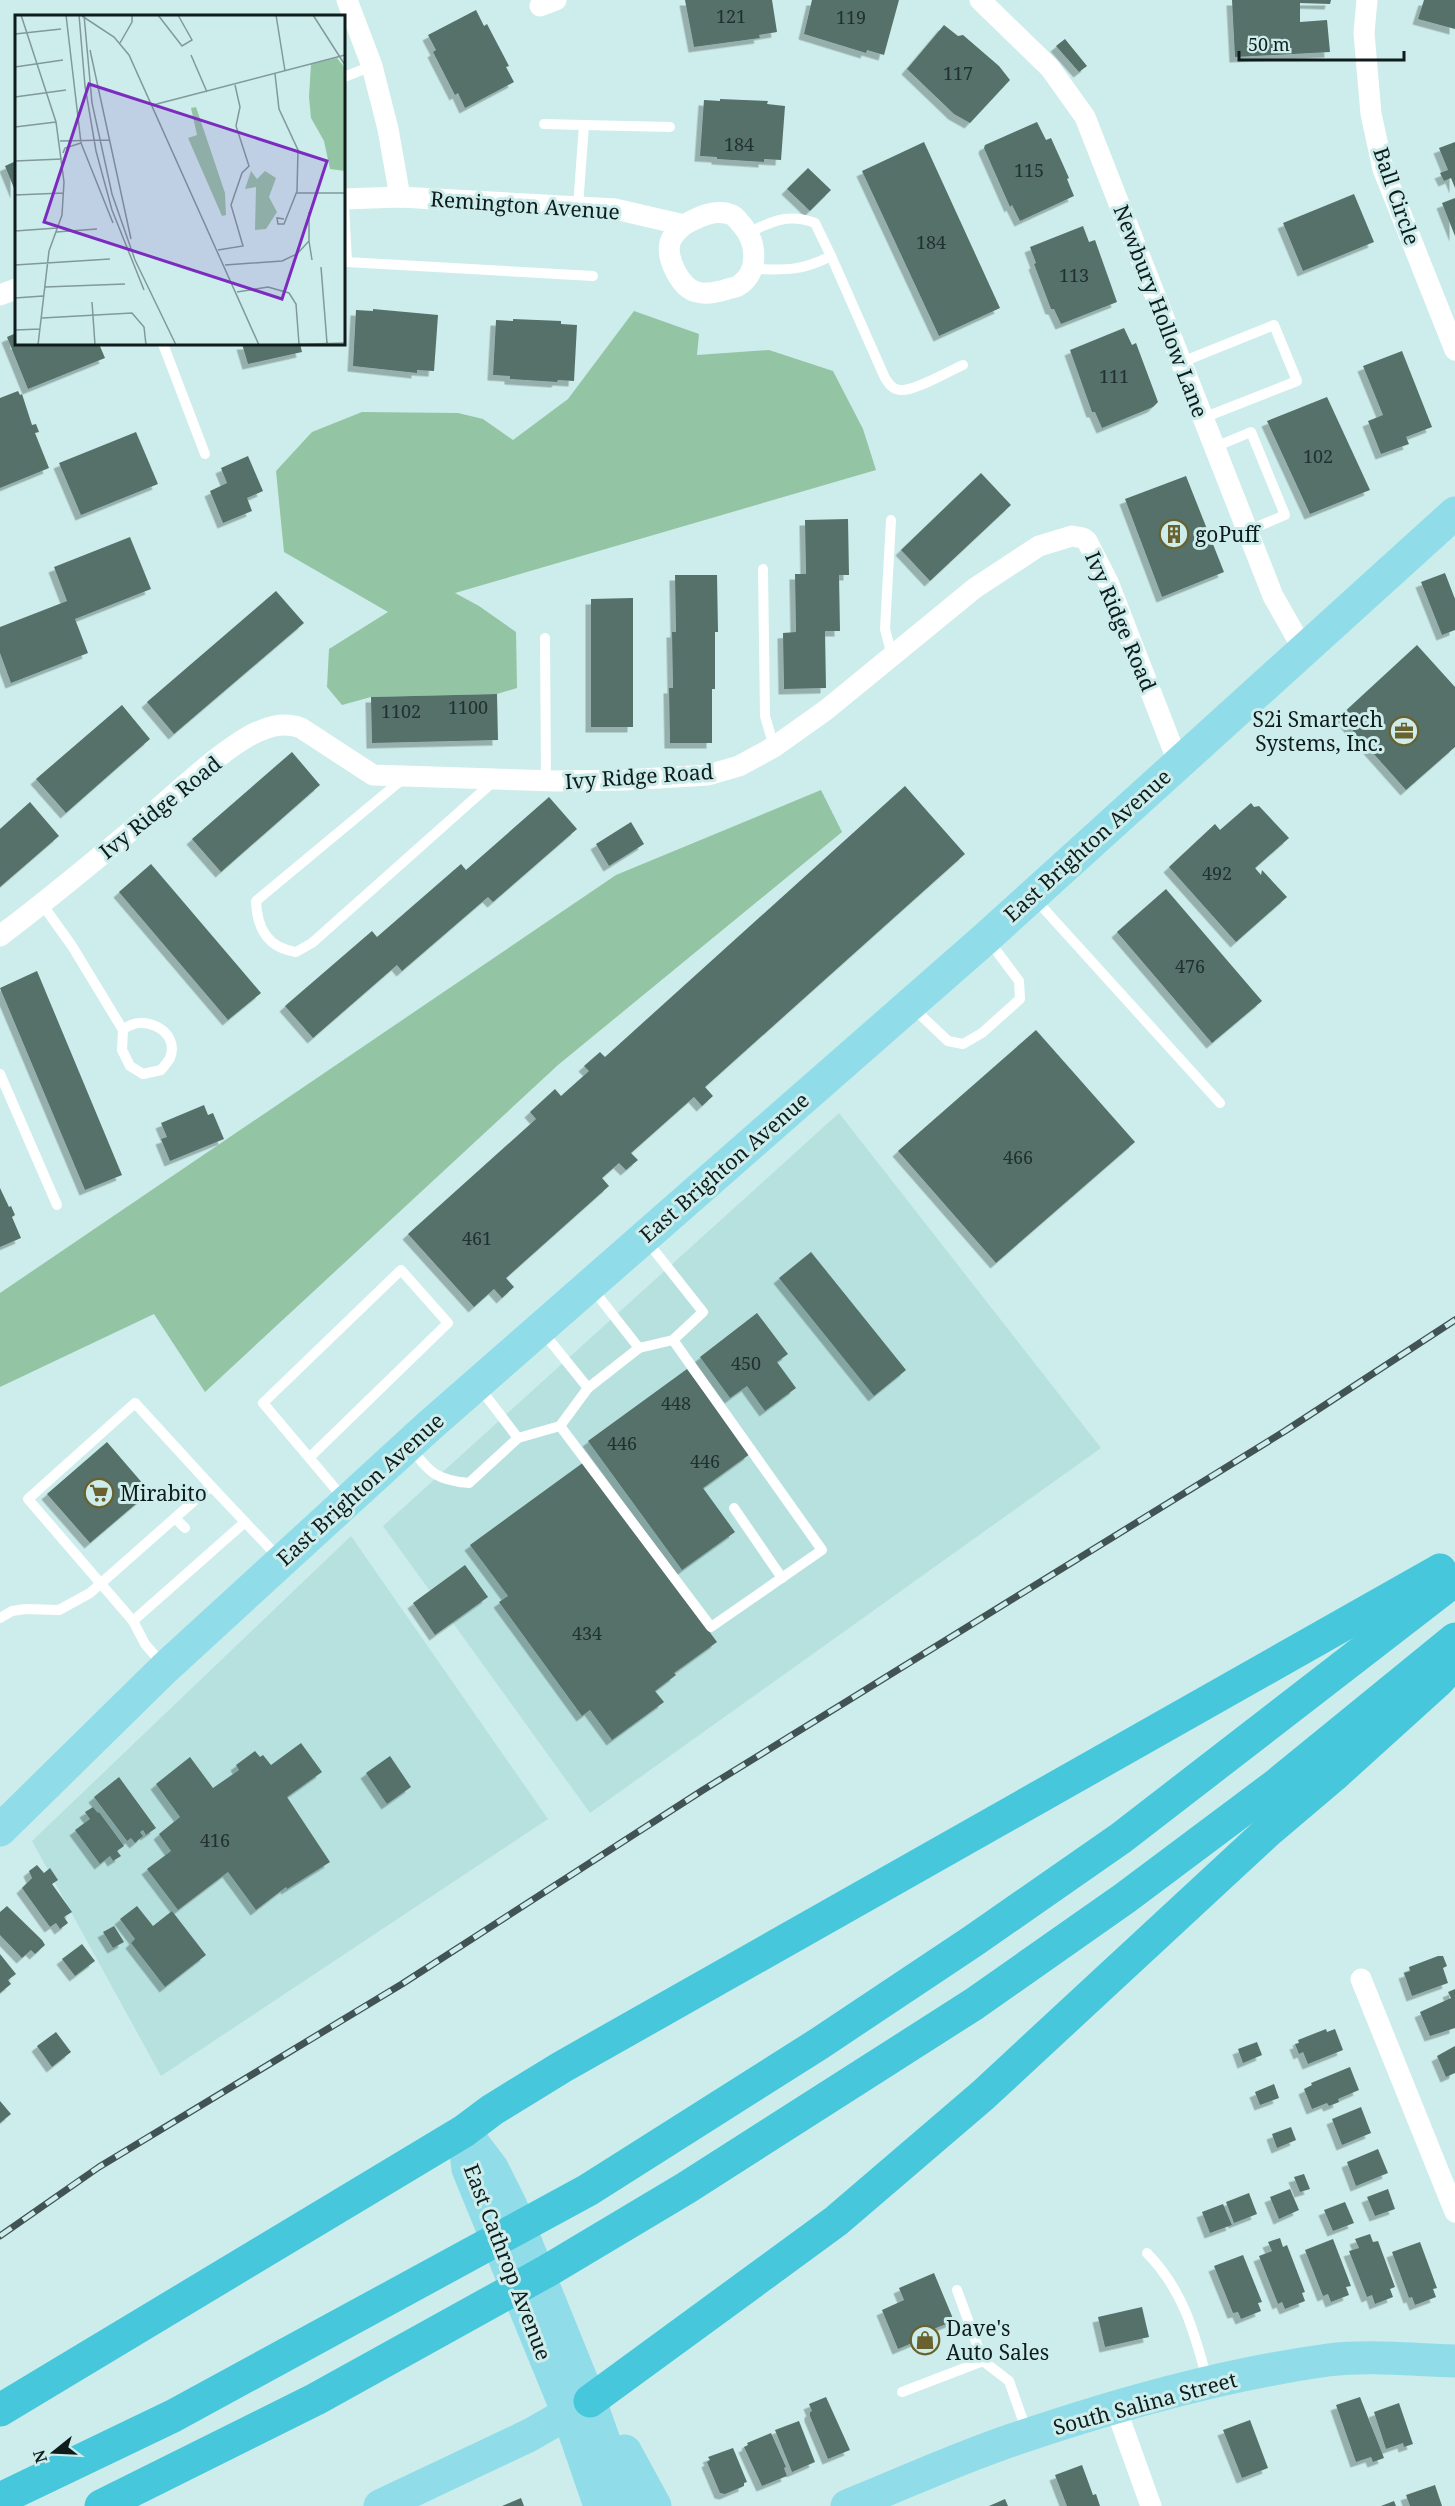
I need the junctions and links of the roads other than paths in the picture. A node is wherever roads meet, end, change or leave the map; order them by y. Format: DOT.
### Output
graph roads {
  1 [pos="347,0"];
  2 [pos="980,0"];
  3 [pos="1367,0"];
  4 [pos="372,66"];
  5 [pos="345,77"];
  6 [pos="544,124"];
  7 [pos="584,125"];
  8 [pos="670,127"];
  9 [pos="400,197"];
  10 [pos="345,199"];
  11 [pos="578,207"];
  12 [pos="345,225"];
  13 [pos="684,225"];
  14 [pos="748,232"];
  15 [pos="831,256"];
  16 [pos="753,268"];
  17 [pos="593,276"];
  18 [pos="15,289"];
  19 [pos="0,295"];
  20 [pos="163,345"];
  21 [pos="1455,350"];
  22 [pos="1182,362"];
  23 [pos="963,365"];
  24 [pos="1203,418"];
  25 [pos="1215,447"];
  26 [pos="205,454"];
  27 [pos="1455,513"];
  28 [pos="891,520"];
  29 [pos="1247,531"];
  30 [pos="763,568"];
  31 [pos="545,638"];
  32 [pos="1303,649"];
  33 [pos="892,657"];
  34 [pos="774,747"];
  35 [pos="1178,762"];
  36 [pos="404,778"];
  37 [pos="496,780"];
  38 [pos="546,781"];
  39 [pos="1032,896"];
  40 [pos="42,904"];
  41 [pos="0,936"];
  42 [pos="986,938"];
  43 [pos="909,1005"];
  44 [pos="123,1030"];
  45 [pos="0,1074"];
  46 [pos="1220,1103"];
  47 [pos="57,1205"];
  48 [pos="645,1237"];
  49 [pos="590,1285"];
  50 [pos="540,1328"];
  51 [pos="673,1340"];
  52 [pos="639,1348"];
  53 [pos="477,1384"];
  54 [pos="588,1388"];
  55 [pos="560,1426"];
  56 [pos="518,1438"];
  57 [pos="409,1445"];
  58 [pos="310,1457"];
  59 [pos="210,1486"];
  60 [pos="346,1502"];
  61 [pos="734,1508"];
  62 [pos="175,1518"];
  63 [pos="245,1522"];
  64 [pos="185,1528"];
  65 [pos="157,1534"];
  66 [pos="165,1543"];
  67 [pos="135,1554"];
  68 [pos="282,1560"];
  69 [pos="1455,1562"];
  70 [pos="143,1563"];
  71 [pos="782,1578"];
  72 [pos="1455,1580"];
  73 [pos="159,1582"];
  74 [pos="101,1584"];
  75 [pos="167,1592"];
  76 [pos="0,1618"];
  77 [pos="133,1621"];
  78 [pos="1455,1639"];
  79 [pos="1455,1662"];
  80 [pos="165,1668"];
  81 [pos="0,1830"];
  82 [pos="1361,1979"];
  83 [pos="464,2131"];
  84 [pos="1455,2212"];
  85 [pos="1147,2253"];
  86 [pos="957,2290"];
  87 [pos="983,2361"];
  88 [pos="1455,2361"];
  89 [pos="1208,2383"];
  90 [pos="902,2392"];
  91 [pos="1115,2406"];
  92 [pos="579,2407"];
  93 [pos="0,2410"];
  94 [pos="1028,2435"];
  95 [pos="0,2499"];
  96 [pos="101,2506"];
  97 [pos="380,2506"];
  98 [pos="600,2506"];
  99 [pos="627,2506"];
  100 [pos="655,2506"];
  101 [pos="847,2506"];
  102 [pos="1150,2506"];
  1 -- 4 [label="street, Remington Avenue"];
  2 -- 22 [label="street, Newbury Hollow Lane"];
  3 -- 21 [label="street, Ball Circle"];
  4 -- 5 [label="lane"];
  4 -- 9 [label="street, Remington Avenue"];
  6 -- 7 [label="lane"];
  7 -- 8 [label="lane"];
  7 -- 11 [label="lane"];
  9 -- 10 [label="street, Remington Avenue"];
  9 -- 11 [label="street, Remington Avenue"];
  11 -- 13 [label="street, Remington Avenue"];
  12 -- 17 [label="lane"];
  13 -- 14 [label="street"];
  13 -- 16 [label="street"];
  14 -- 15 [label="lane"];
  14 -- 16 [label="street"];
  15 -- 16 [label="lane"];
  15 -- 23 [label="lane"];
  18 -- 19 [label="street"];
  20 -- 26 [label="lane"];
  22 -- 24 [label="street, Newbury Hollow Lane"];
  22 -- 24 [label="lane"];
  24 -- 25 [label="street, Newbury Hollow Lane"];
  25 -- 29 [label="street, Newbury Hollow Lane"];
  25 -- 29 [label="lane"];
  27 -- 32 [label="main road, East Brighton Avenue"];
  28 -- 33 [label="lane"];
  29 -- 32 [label="street, Newbury Hollow Lane"];
  30 -- 34 [label="lane"];
  31 -- 38 [label="lane"];
  32 -- 35 [label="main road, East Brighton Avenue"];
  33 -- 34 [label="street, Ivy Ridge Road"];
  33 -- 35 [label="street, Ivy Ridge Road"];
  34 -- 38 [label="street, Ivy Ridge Road"];
  35 -- 39 [label="main road, East Brighton Avenue"];
  36 -- 37 [label="street, Ivy Ridge Road"];
  36 -- 37 [label="lane"];
  36 -- 40 [label="street, Ivy Ridge Road"];
  37 -- 38 [label="street, Ivy Ridge Road"];
  39 -- 42 [label="main road, East Brighton Avenue"];
  39 -- 46 [label="lane"];
  40 -- 41 [label="street, Ivy Ridge Road"];
  40 -- 44 [label="lane"];
  42 -- 43 [label="main road, East Brighton Avenue"];
  42 -- 43 [label="lane"];
  43 -- 48 [label="main road, East Brighton Avenue"];
  44 -- 44 [label="lane"];
  45 -- 47 [label="lane"];
  48 -- 49 [label="main road, East Brighton Avenue"];
  48 -- 51 [label="lane"];
  49 -- 50 [label="main road, East Brighton Avenue"];
  49 -- 52 [label="lane"];
  50 -- 53 [label="main road, East Brighton Avenue"];
  50 -- 54 [label="lane"];
  51 -- 52 [label="lane"];
  51 -- 71 [label="lane"];
  52 -- 54 [label="lane"];
  53 -- 56 [label="lane"];
  53 -- 57 [label="main road, East Brighton Avenue"];
  54 -- 55 [label="lane"];
  55 -- 56 [label="lane"];
  55 -- 71 [label="lane"];
  56 -- 57 [label="lane"];
  57 -- 60 [label="main road, East Brighton Avenue"];
  58 -- 58 [label="lane"];
  58 -- 60 [label="lane"];
  59 -- 62 [label="lane"];
  59 -- 63 [label="lane"];
  59 -- 74 [label="lane"];
  60 -- 68 [label="main road, East Brighton Avenue"];
  61 -- 71 [label="lane"];
  62 -- 64 [label="lane"];
  62 -- 65 [label="lane"];
  63 -- 68 [label="lane"];
  63 -- 75 [label="lane"];
  65 -- 66 [label="lane"];
  65 -- 67 [label="lane"];
  67 -- 70 [label="lane"];
  67 -- 74 [label="lane"];
  68 -- 80 [label="main road, East Brighton Avenue"];
  69 -- 83 [label="highway"];
  72 -- 95 [label="highway"];
  73 -- 75 [label="lane"];
  74 -- 76 [label="lane"];
  74 -- 77 [label="lane"];
  75 -- 77 [label="lane"];
  77 -- 80 [label="lane"];
  78 -- 96 [label="highway"];
  79 -- 92 [label="highway"];
  80 -- 81 [label="main road, East Brighton Avenue"];
  82 -- 84 [label="street"];
  83 -- 92 [label="main road, East Cathrop Avenue"];
  83 -- 93 [label="highway"];
  85 -- 89 [label="lane"];
  86 -- 87 [label="lane"];
  87 -- 90 [label="lane"];
  87 -- 94 [label="lane"];
  88 -- 89 [label="main road, South Salina Street"];
  89 -- 91 [label="main road, South Salina Street"];
  91 -- 94 [label="main road, South Salina Street"];
  91 -- 102 [label="street"];
  92 -- 97 [label="main road"];
  92 -- 98 [label="main road, East Cathrop Avenue"];
  92 -- 99 [label="main road, East Cathrop Avenue"];
  92 -- 100 [label="main road"];
  94 -- 101 [label="main road, South Salina Street"];
}
